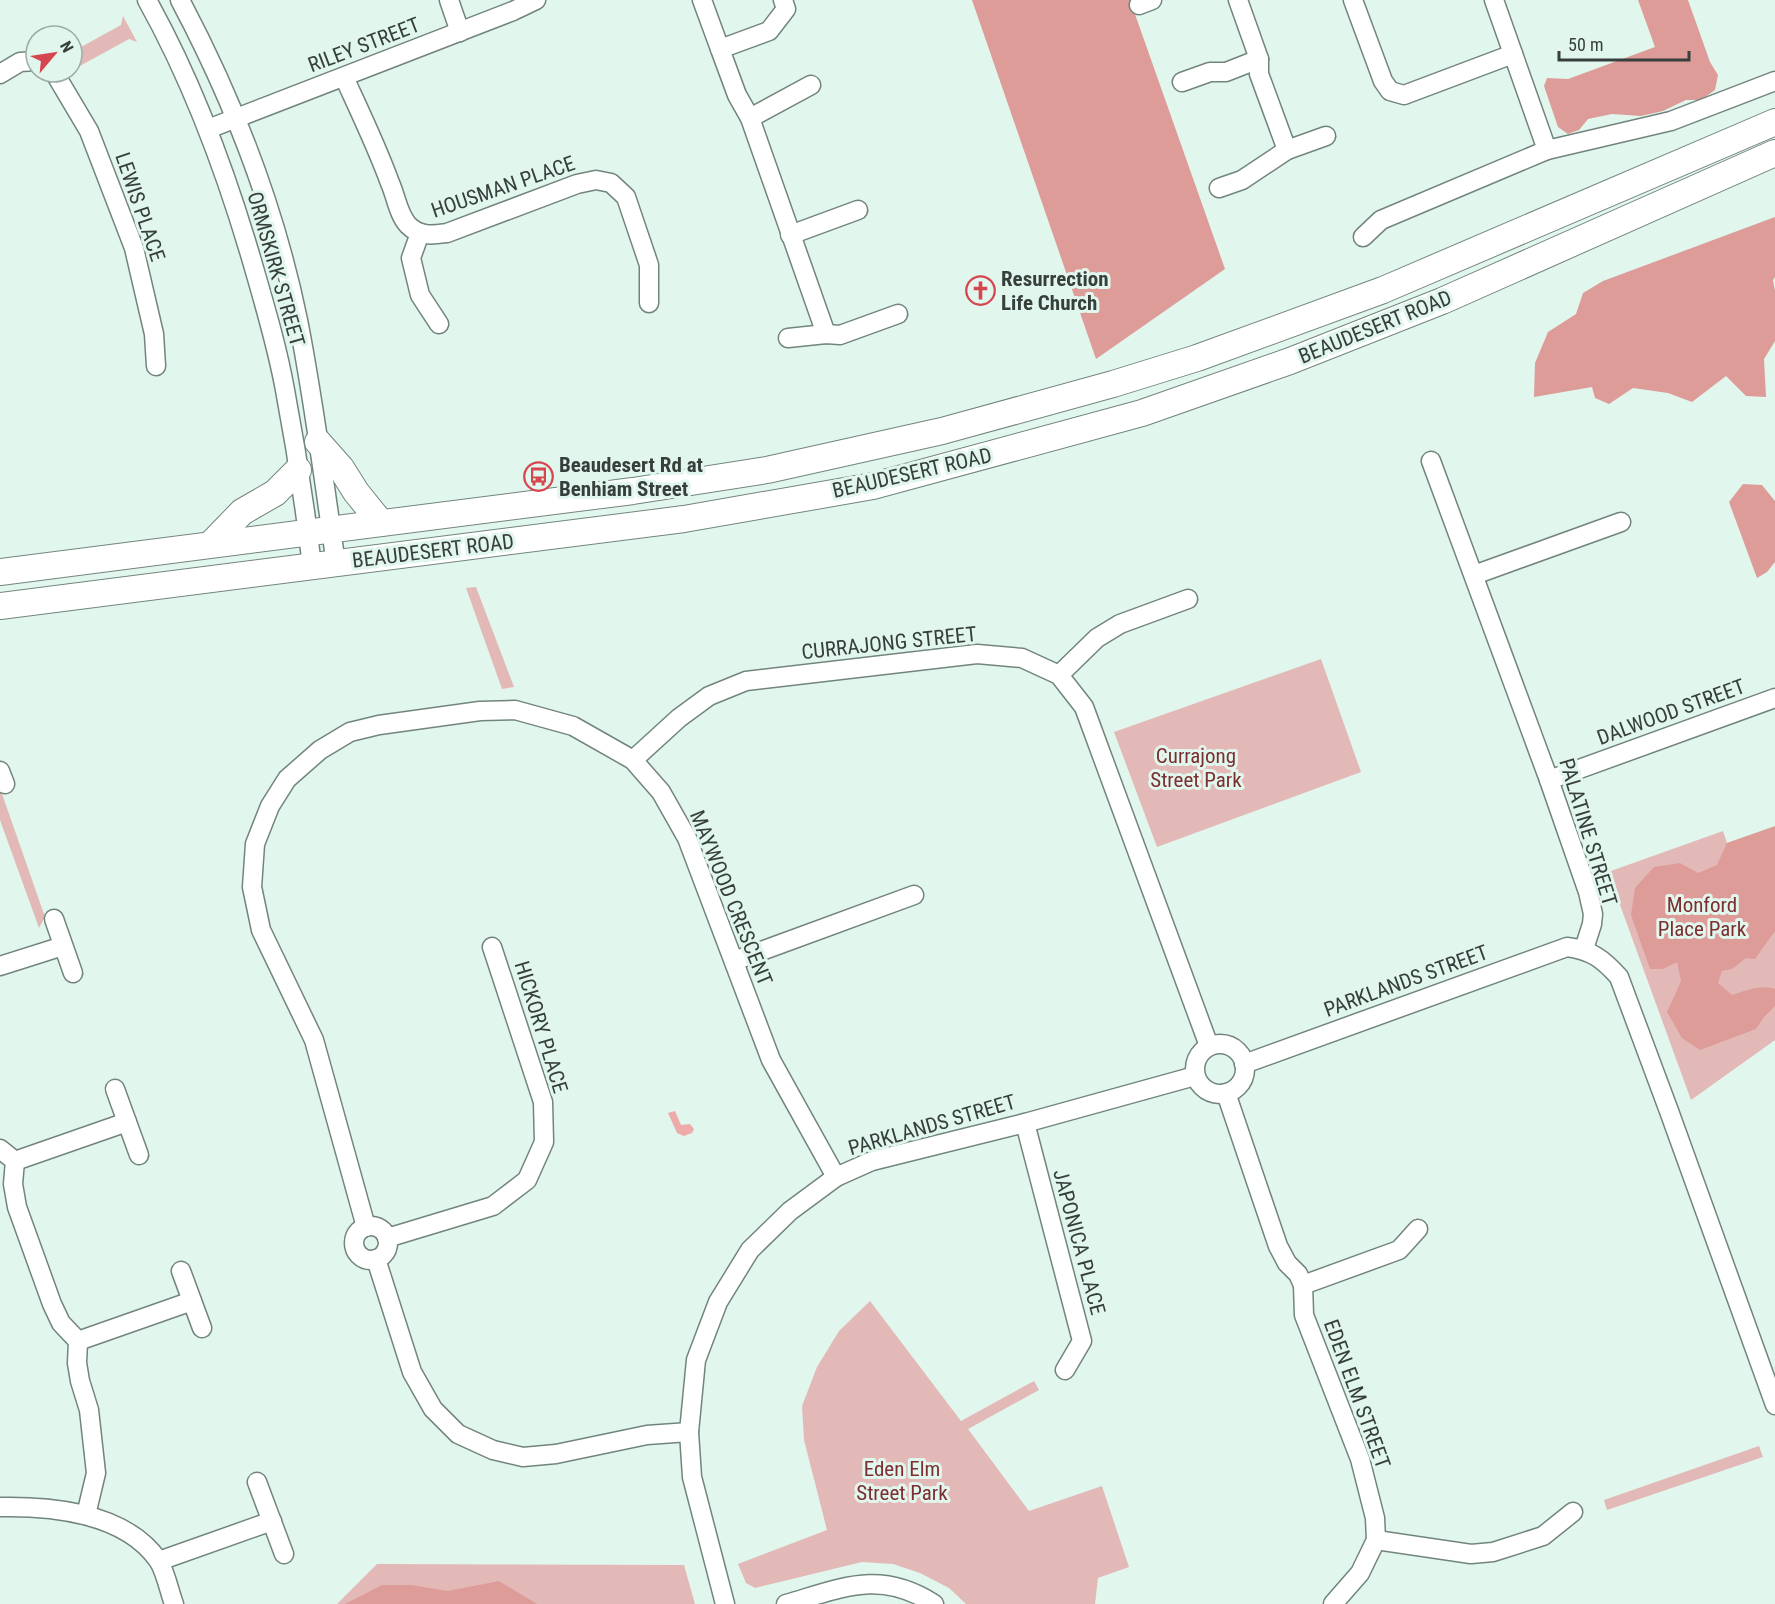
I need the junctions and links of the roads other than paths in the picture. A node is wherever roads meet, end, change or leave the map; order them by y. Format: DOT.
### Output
graph roads {
  1 [pos="147,0"];
  2 [pos="180,0"];
  3 [pos="449,0"];
  4 [pos="536,0"];
  5 [pos="702,0"];
  6 [pos="1238,0"];
  7 [pos="1353,0"];
  8 [pos="1494,0"];
  9 [pos="785,4"];
  10 [pos="460,32"];
  11 [pos="720,49"];
  12 [pos="1513,54"];
  13 [pos="1259,59"];
  14 [pos="24,62"];
  15 [pos="0,74"];
  16 [pos="344,77"];
  17 [pos="1775,81"];
  18 [pos="1182,82"];
  19 [pos="61,84"];
  20 [pos="811,85"];
  21 [pos="235,118"];
  22 [pos="750,118"];
  23 [pos="1775,122"];
  24 [pos="208,129"];
  25 [pos="1326,136"];
  26 [pos="1287,150"];
  27 [pos="1547,150"];
  28 [pos="1775,153"];
  29 [pos="1218,188"];
  30 [pos="858,210"];
  31 [pos="420,233"];
  32 [pos="790,235"];
  33 [pos="1363,237"];
  34 [pos="649,303"];
  35 [pos="898,314"];
  36 [pos="439,324"];
  37 [pos="826,334"];
  38 [pos="788,338"];
  39 [pos="156,366"];
  40 [pos="318,442"];
  41 [pos="1431,461"];
  42 [pos="298,470"];
  43 [pos="1621,522"];
  44 [pos="381,523"];
  45 [pos="319,531"];
  46 [pos="211,544"];
  47 [pos="324,565"];
  48 [pos="0,572"];
  49 [pos="1474,575"];
  50 [pos="1188,599"];
  51 [pos="0,606"];
  52 [pos="1059,675"];
  53 [pos="1775,698"];
  54 [pos="633,760"];
  55 [pos="1549,780"];
  56 [pos="914,895"];
  57 [pos="54,919"];
  58 [pos="63,946"];
  59 [pos="492,946"];
  60 [pos="1584,949"];
  61 [pos="734,961"];
  62 [pos="0,966"];
  63 [pos="73,973"];
  64 [pos="1209,1046"];
  65 [pos="1245,1064"];
  66 [pos="1195,1076"];
  67 [pos="115,1089"];
  68 [pos="1226,1094"];
  69 [pos="127,1122"];
  70 [pos="1025,1123"];
  71 [pos="0,1149"];
  72 [pos="139,1155"];
  73 [pos="15,1161"];
  74 [pos="836,1177"];
  75 [pos="366,1227"];
  76 [pos="1418,1228"];
  77 [pos="387,1238"];
  78 [pos="376,1259"];
  79 [pos="181,1271"];
  80 [pos="1303,1285"];
  81 [pos="192,1301"];
  82 [pos="202,1328"];
  83 [pos="78,1341"];
  84 [pos="1065,1370"];
  85 [pos="1775,1405"];
  86 [pos="689,1432"];
  87 [pos="257,1482"];
  88 [pos="0,1507"];
  89 [pos="1573,1512"];
  90 [pos="86,1515"];
  91 [pos="272,1521"];
  92 [pos="1376,1540"];
  93 [pos="284,1554"];
  94 [pos="159,1561"];
  95 [pos="174,1604"];
  96 [pos="725,1604"];
  97 [pos="786,1604"];
  98 [pos="934,1604"];
  99 [pos="1333,1604"];
  1 -- 24 [label="street, ORMSKIRK STREET"];
  2 -- 21 [label="street, ORMSKIRK STREET"];
  3 -- 10 [label="street"];
  4 -- 10 [label="street, RILEY STREET"];
  5 -- 11 [label="street"];
  6 -- 13 [label="street"];
  7 -- 12 [label="street"];
  8 -- 12 [label="street"];
  9 -- 11 [label="street"];
  10 -- 16 [label="street, RILEY STREET"];
  11 -- 22 [label="street"];
  12 -- 27 [label="street"];
  13 -- 18 [label="street"];
  13 -- 26 [label="street"];
  14 -- 15 [label="street"];
  16 -- 21 [label="street, RILEY STREET"];
  16 -- 31 [label="street, HOUSMAN PLACE"];
  17 -- 27 [label="street"];
  19 -- 39 [label="street, LEWIS PLACE"];
  20 -- 22 [label="street"];
  21 -- 24 [label="street, RILEY STREET"];
  21 -- 40 [label="street, ORMSKIRK STREET"];
  22 -- 32 [label="street"];
  23 -- 44 [label="highway, BEAUDESERT ROAD"];
  24 -- 42 [label="street, ORMSKIRK STREET"];
  25 -- 26 [label="street"];
  26 -- 29 [label="street"];
  27 -- 33 [label="street"];
  28 -- 47 [label="highway, BEAUDESERT ROAD"];
  30 -- 32 [label="street"];
  31 -- 34 [label="street, HOUSMAN PLACE"];
  31 -- 36 [label="street"];
  32 -- 37 [label="street"];
  35 -- 37 [label="street"];
  37 -- 38 [label="street"];
  40 -- 44 [label="highway"];
  40 -- 45 [label="street, ORMSKIRK STREET"];
  41 -- 49 [label="street, PALATINE STREET"];
  42 -- 45 [label="street, ORMSKIRK STREET"];
  42 -- 46 [label="highway"];
  43 -- 49 [label="street"];
  44 -- 45 [label="highway, BEAUDESERT ROAD"];
  45 -- 46 [label="highway, BEAUDESERT ROAD"];
  45 -- 47 [label="street, ORMSKIRK STREET"];
  46 -- 48 [label="highway, BEAUDESERT ROAD"];
  47 -- 51 [label="highway, BEAUDESERT ROAD"];
  49 -- 55 [label="street, PALATINE STREET"];
  50 -- 52 [label="street"];
  52 -- 54 [label="street, CURRAJONG STREET"];
  52 -- 64 [label="street, CURRAJONG STREET"];
  53 -- 55 [label="street, DALWOOD STREET"];
  54 -- 61 [label="street, MAYWOOD CRESCENT"];
  54 -- 75 [label="street, MAYWOOD CRESCENT"];
  55 -- 60 [label="street, PALATINE STREET"];
  56 -- 61 [label="street"];
  57 -- 58 [label="street"];
  58 -- 62 [label="street"];
  58 -- 63 [label="street"];
  59 -- 77 [label="street, HICKORY PLACE"];
  60 -- 65 [label="street, PARKLANDS STREET"];
  60 -- 85 [label="street"];
  61 -- 74 [label="street, MAYWOOD CRESCENT"];
  64 -- 65 [label="street"];
  64 -- 66 [label="street"];
  65 -- 68 [label="street"];
  66 -- 68 [label="street"];
  66 -- 70 [label="street, PARKLANDS STREET"];
  67 -- 69 [label="street"];
  68 -- 80 [label="street"];
  69 -- 72 [label="street"];
  69 -- 73 [label="street"];
  70 -- 74 [label="street, PARKLANDS STREET"];
  70 -- 84 [label="street, JAPONICA PLACE"];
  71 -- 73 [label="street"];
  73 -- 83 [label="street"];
  74 -- 86 [label="street, PARKLANDS STREET"];
  75 -- 77 [label="street"];
  75 -- 78 [label="street"];
  76 -- 80 [label="street"];
  77 -- 78 [label="street"];
  78 -- 86 [label="street"];
  79 -- 81 [label="street"];
  80 -- 92 [label="street, EDEN ELM STREET"];
  81 -- 82 [label="street"];
  81 -- 83 [label="street"];
  83 -- 90 [label="street"];
  86 -- 96 [label="street, PARKLANDS STREET"];
  87 -- 91 [label="street"];
  88 -- 90 [label="street"];
  89 -- 92 [label="street"];
  90 -- 94 [label="street"];
  91 -- 93 [label="street"];
  91 -- 94 [label="street"];
  92 -- 99 [label="street"];
  94 -- 95 [label="street"];
  97 -- 98 [label="street"];
}
